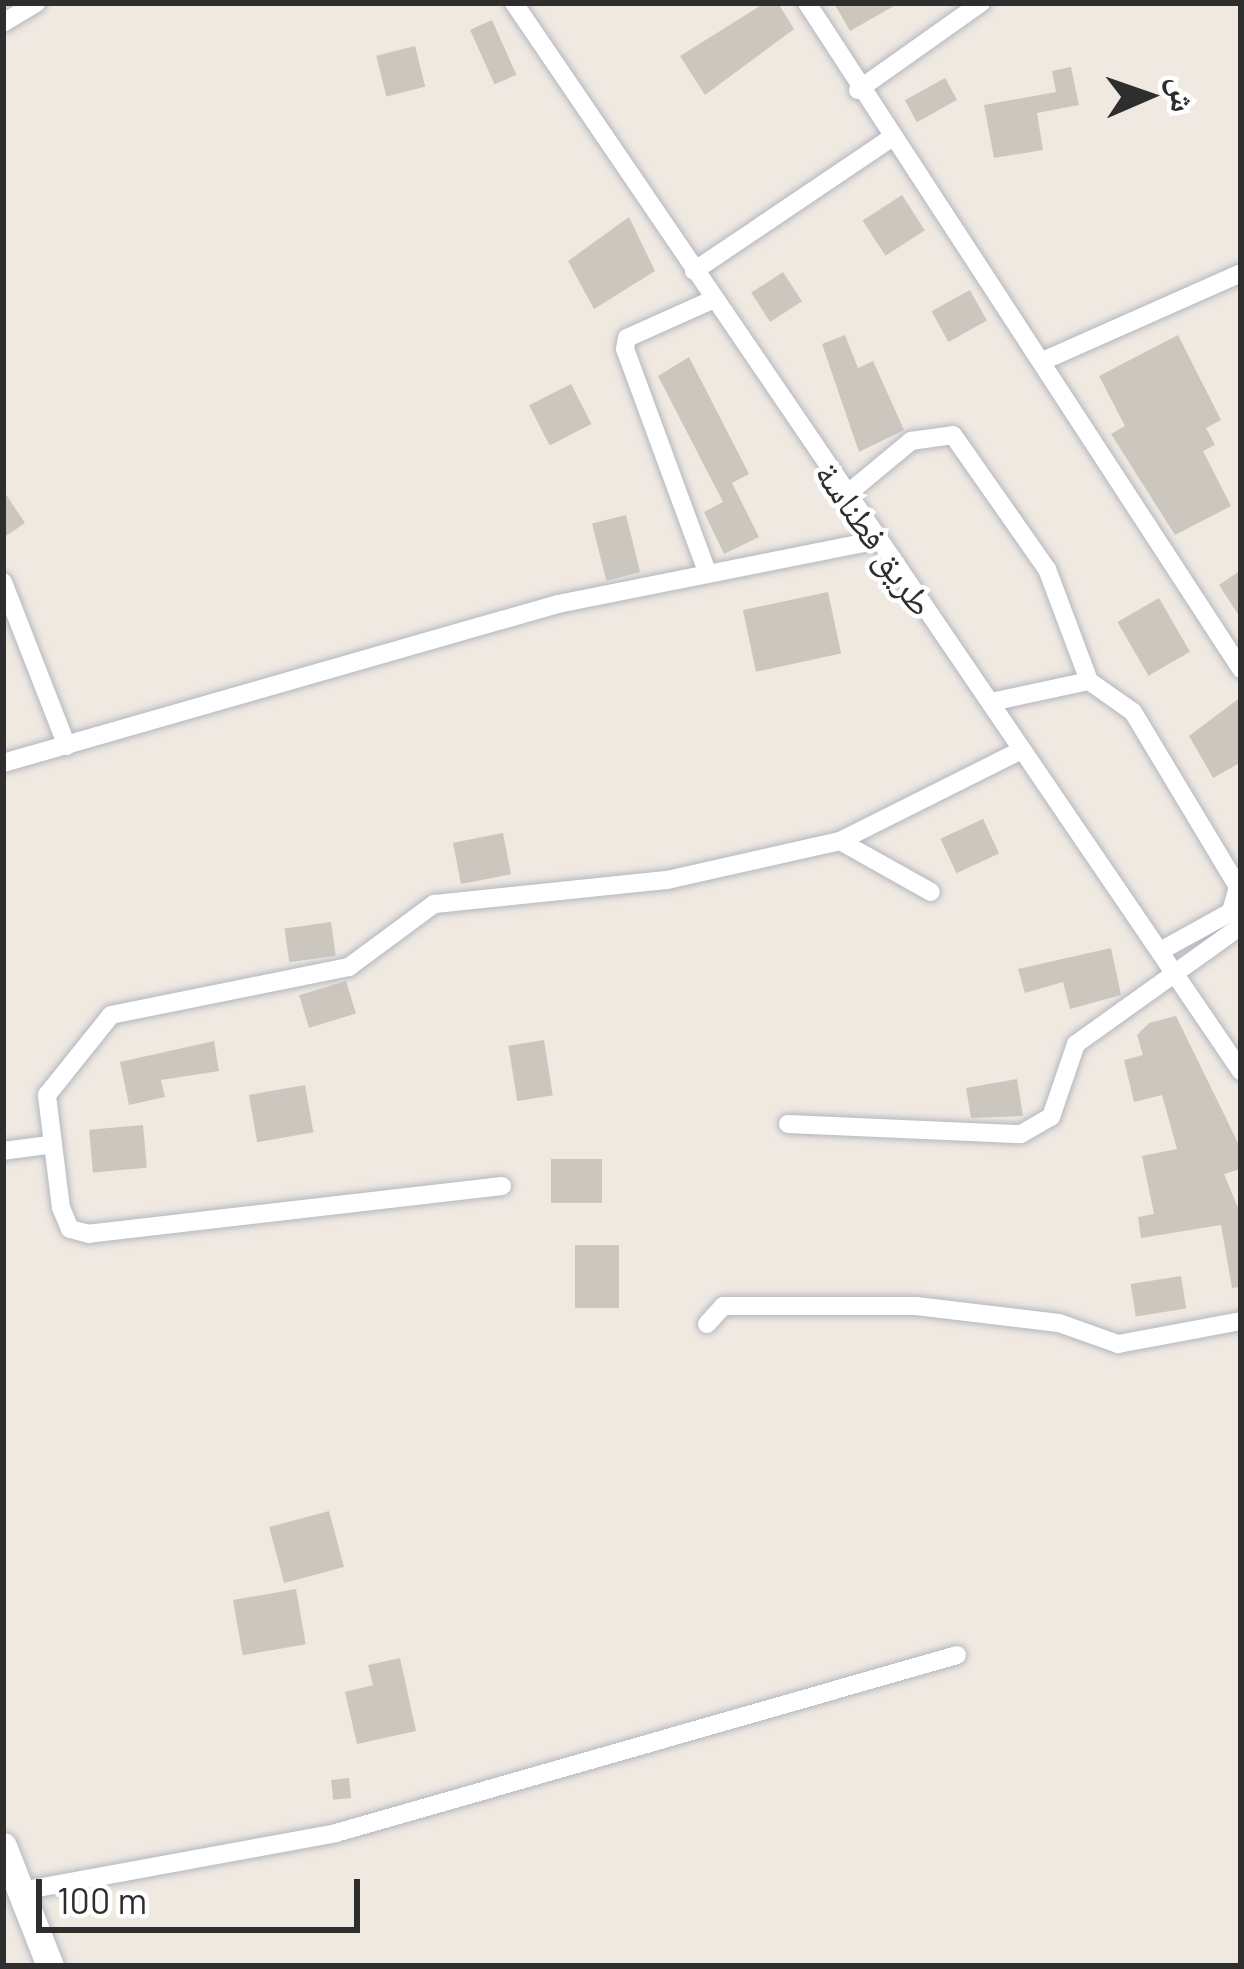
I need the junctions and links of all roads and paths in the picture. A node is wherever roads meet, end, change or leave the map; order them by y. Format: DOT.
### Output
graph roads {
  1 [pos="36,3"];
  2 [pos="514,3"];
  3 [pos="807,3"];
  4 [pos="981,3"];
  5 [pos="3,23"];
  6 [pos="858,89"];
  7 [pos="893,137"];
  8 [pos="694,272"];
  9 [pos="1241,273"];
  10 [pos="712,300"];
  11 [pos="1045,360"];
  12 [pos="846,495"];
  13 [pos="878,540"];
  14 [pos="706,569"];
  15 [pos="3,582"];
  16 [pos="1241,669"];
  17 [pos="1089,681"];
  18 [pos="991,703"];
  19 [pos="67,746"];
  20 [pos="1022,750"];
  21 [pos="3,763"];
  22 [pos="840,841"];
  23 [pos="931,892"];
  24 [pos="1241,926"];
  25 [pos="1160,951"];
  26 [pos="1174,974"];
  27 [pos="1241,1071"];
  28 [pos="788,1124"];
  29 [pos="48,1145"];
  30 [pos="3,1151"];
  31 [pos="502,1186"];
  32 [pos="1241,1321"];
  33 [pos="706,1324"];
  34 [pos="957,1655"];
  35 [pos="3,1846"];
  36 [pos="21,1892"];
  37 [pos="50,1966"];
  1 -- 5 [label="street"];
  2 -- 8 [label="street, طريق فطناسة"];
  3 -- 6 [label="street"];
  4 -- 6 [label="street"];
  6 -- 7 [label="street"];
  7 -- 8 [label="street"];
  7 -- 11 [label="street"];
  8 -- 10 [label="street, طريق فطناسة"];
  9 -- 11 [label="street"];
  10 -- 12 [label="street, طريق فطناسة"];
  10 -- 14 [label="street"];
  11 -- 16 [label="street"];
  12 -- 13 [label="street, طريق فطناسة"];
  12 -- 17 [label="street"];
  13 -- 14 [label="street"];
  13 -- 18 [label="street, طريق فطناسة"];
  14 -- 19 [label="street"];
  15 -- 19 [label="street"];
  17 -- 18 [label="street"];
  17 -- 25 [label="street"];
  18 -- 20 [label="street, طريق فطناسة"];
  19 -- 21 [label="street"];
  20 -- 22 [label="street"];
  20 -- 25 [label="street, طريق فطناسة"];
  22 -- 23 [label="street"];
  22 -- 29 [label="street"];
  24 -- 26 [label="street"];
  25 -- 26 [label="street, طريق فطناسة"];
  26 -- 27 [label="street, طريق فطناسة"];
  26 -- 28 [label="street"];
  29 -- 30 [label="street"];
  29 -- 31 [label="street"];
  32 -- 33 [label="street"];
  34 -- 36 [label="street"];
  35 -- 36 [label="street"];
  36 -- 37 [label="street"];
}
